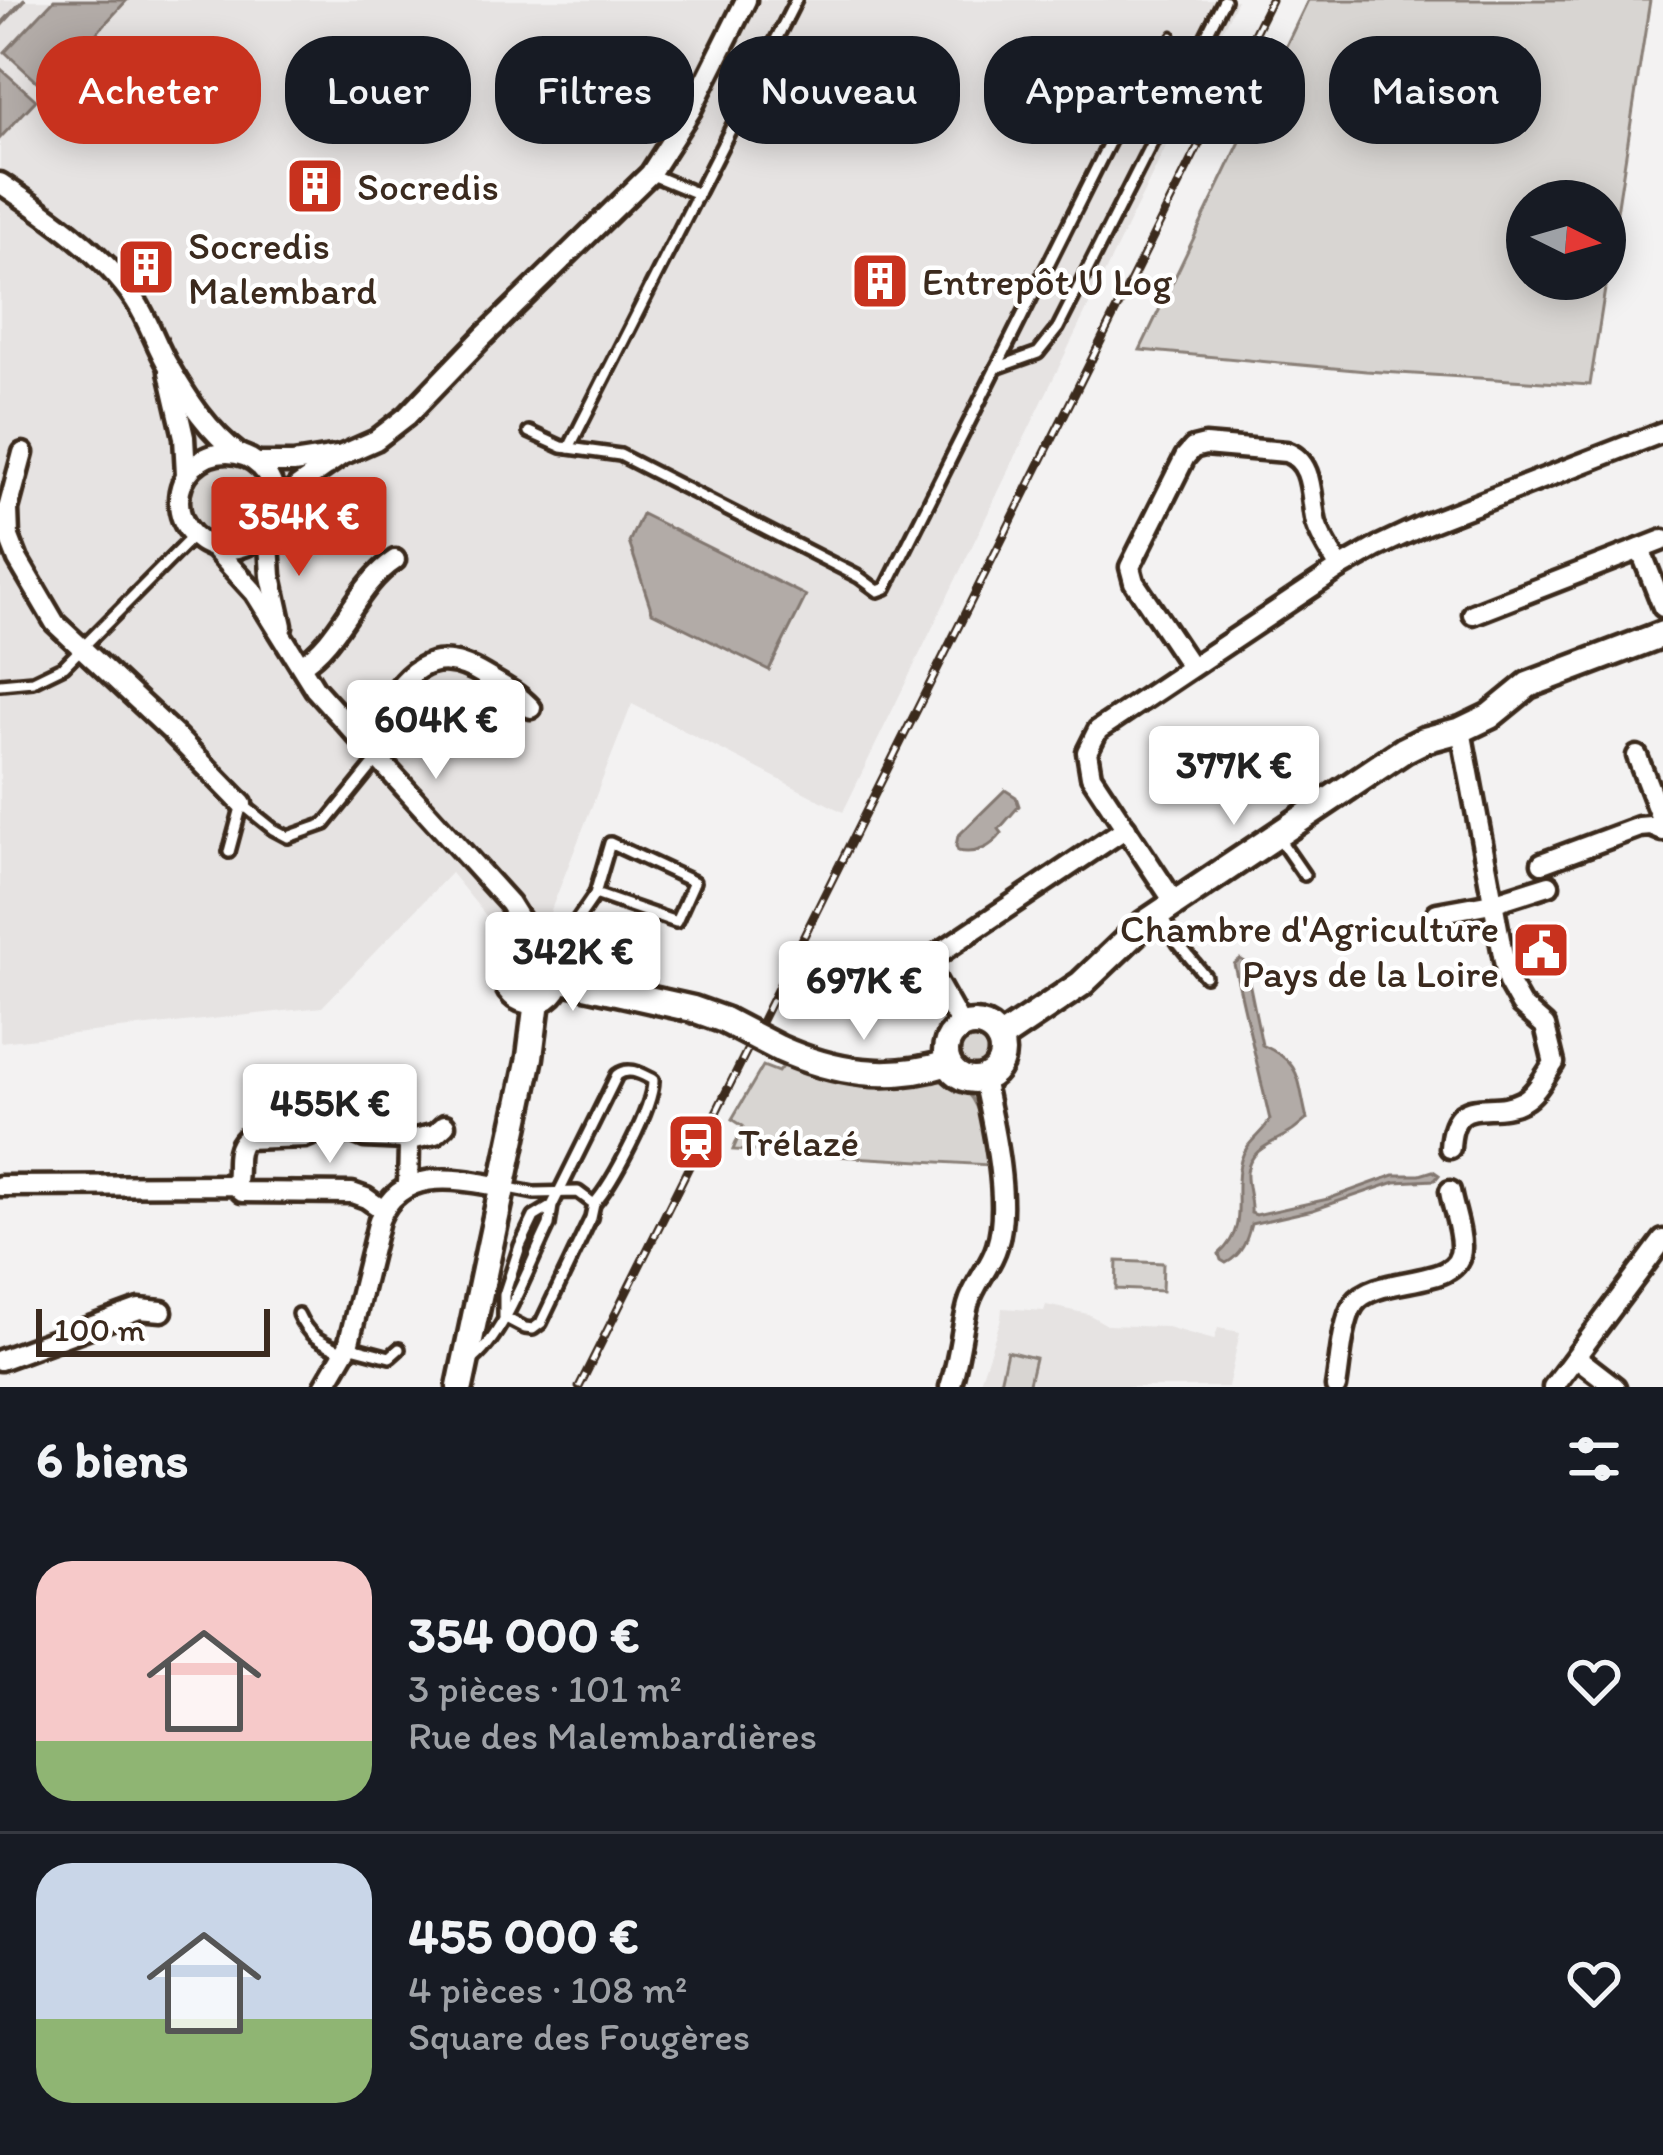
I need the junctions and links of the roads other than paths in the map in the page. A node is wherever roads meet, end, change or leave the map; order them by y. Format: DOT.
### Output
graph roads {
  1 [pos="746,0"];
  2 [pos="796,0"];
  3 [pos="1224,0"];
  4 [pos="1108,144"];
  5 [pos="650,174"];
  6 [pos="0,182"];
  7 [pos="698,194"];
  8 [pos="169,367"];
  9 [pos="996,368"];
  10 [pos="529,432"];
  11 [pos="1663,432"];
  12 [pos="569,448"];
  13 [pos="23,453"];
  14 [pos="342,455"];
  15 [pos="248,458"];
  16 [pos="186,474"];
  17 [pos="271,520"];
  18 [pos="193,536"];
  19 [pos="1663,540"];
  20 [pos="213,548"];
  21 [pos="1640,549"];
  22 [pos="395,560"];
  23 [pos="1340,568"];
  24 [pos="1663,607"];
  25 [pos="1473,614"];
  26 [pos="1663,634"];
  27 [pos="284,637"];
  28 [pos="82,648"];
  29 [pos="301,665"];
  30 [pos="1191,667"];
  31 [pos="0,684"];
  32 [pos="531,708"];
  33 [pos="1461,730"];
  34 [pos="362,741"];
  35 [pos="1637,756"];
  36 [pos="378,759"];
  37 [pos="242,804"];
  38 [pos="1126,829"];
  39 [pos="1660,830"];
  40 [pos="1277,836"];
  41 [pos="229,852"];
  42 [pos="1542,863"];
  43 [pos="1304,875"];
  44 [pos="1549,885"];
  45 [pos="596,893"];
  46 [pos="1492,903"];
  47 [pos="1167,908"];
  48 [pos="1437,913"];
  49 [pos="546,962"];
  50 [pos="926,963"];
  51 [pos="866,967"];
  52 [pos="1205,976"];
  53 [pos="537,1000"];
  54 [pos="962,1027"];
  55 [pos="999,1039"];
  56 [pos="948,1063"];
  57 [pos="983,1079"];
  58 [pos="445,1125"];
  59 [pos="407,1141"];
  60 [pos="1450,1148"];
  61 [pos="0,1186"];
  62 [pos="408,1186"];
  63 [pos="503,1187"];
  64 [pos="241,1189"];
  65 [pos="1450,1191"];
  66 [pos="560,1192"];
  67 [pos="594,1204"];
  68 [pos="383,1210"];
  69 [pos="246,1215"];
  70 [pos="1662,1242"];
  71 [pos="162,1311"];
  72 [pos="298,1314"];
  73 [pos="504,1317"];
  74 [pos="346,1349"];
  75 [pos="399,1349"];
  76 [pos="1576,1357"];
  77 [pos="0,1360"];
  78 [pos="463,1376"];
  79 [pos="324,1387"];
  80 [pos="950,1387"];
  81 [pos="1336,1387"];
  82 [pos="1553,1387"];
  83 [pos="1615,1387"];
  1 -- 5 [label="street"];
  2 -- 7 [label="lane"];
  3 -- 9 [label="lane"];
  4 -- 9 [label="lane"];
  5 -- 7 [label="lane"];
  5 -- 14 [label="street"];
  6 -- 8 [label="street"];
  7 -- 12 [label="lane"];
  8 -- 15 [label="street"];
  8 -- 16 [label="street"];
  9 -- 12 [label="lane"];
  10 -- 12 [label="lane"];
  11 -- 23 [label="street"];
  13 -- 28 [label="street"];
  14 -- 15 [label="street"];
  14 -- 17 [label="street"];
  15 -- 16 [label="street"];
  15 -- 17 [label="street"];
  16 -- 18 [label="street"];
  17 -- 20 [label="street"];
  17 -- 27 [label="street"];
  18 -- 20 [label="street"];
  18 -- 28 [label="lane"];
  19 -- 21 [label="street"];
  20 -- 27 [label="street"];
  21 -- 24 [label="street"];
  21 -- 25 [label="street"];
  22 -- 29 [label="street"];
  23 -- 30 [label="street"];
  23 -- 30 [label="street"];
  26 -- 33 [label="street"];
  27 -- 29 [label="street"];
  28 -- 31 [label="lane"];
  28 -- 37 [label="street"];
  29 -- 34 [label="street"];
  30 -- 38 [label="street"];
  32 -- 34 [label="street"];
  33 -- 40 [label="street"];
  33 -- 46 [label="street"];
  34 -- 36 [label="street"];
  35 -- 39 [label="street"];
  36 -- 37 [label="lane"];
  36 -- 49 [label="street"];
  37 -- 41 [label="lane"];
  38 -- 47 [label="street"];
  38 -- 50 [label="street"];
  39 -- 42 [label="street"];
  40 -- 43 [label="lane"];
  40 -- 47 [label="street"];
  44 -- 46 [label="street"];
  45 -- 45 [label="lane"];
  45 -- 49 [label="lane"];
  46 -- 48 [label="street"];
  46 -- 60 [label="street"];
  47 -- 52 [label="lane"];
  47 -- 55 [label="street"];
  49 -- 53 [label="street"];
  49 -- 53 [label="street"];
  49 -- 56 [label="street, bridge"];
  50 -- 51 [label="street"];
  50 -- 54 [label="street"];
  53 -- 63 [label="street"];
  54 -- 55 [label="street"];
  54 -- 56 [label="street"];
  55 -- 57 [label="street"];
  56 -- 57 [label="street"];
  57 -- 80 [label="street"];
  58 -- 59 [label="street"];
  59 -- 62 [label="street"];
  59 -- 64 [label="street"];
  61 -- 64 [label="street"];
  62 -- 63 [label="street"];
  62 -- 68 [label="street"];
  63 -- 66 [label="lane"];
  63 -- 78 [label="street"];
  64 -- 68 [label="street"];
  64 -- 69 [label="street"];
  65 -- 81 [label="street"];
  66 -- 67 [label="lane"];
  66 -- 67 [label="lane"];
  66 -- 73 [label="lane"];
  67 -- 73 [label="lane"];
  68 -- 74 [label="street"];
  70 -- 76 [label="street"];
  71 -- 77 [label="street"];
  72 -- 74 [label="lane"];
  73 -- 78 [label="lane"];
  74 -- 75 [label="lane"];
  74 -- 79 [label="street"];
  76 -- 82 [label="street"];
  76 -- 83 [label="street"];
}
